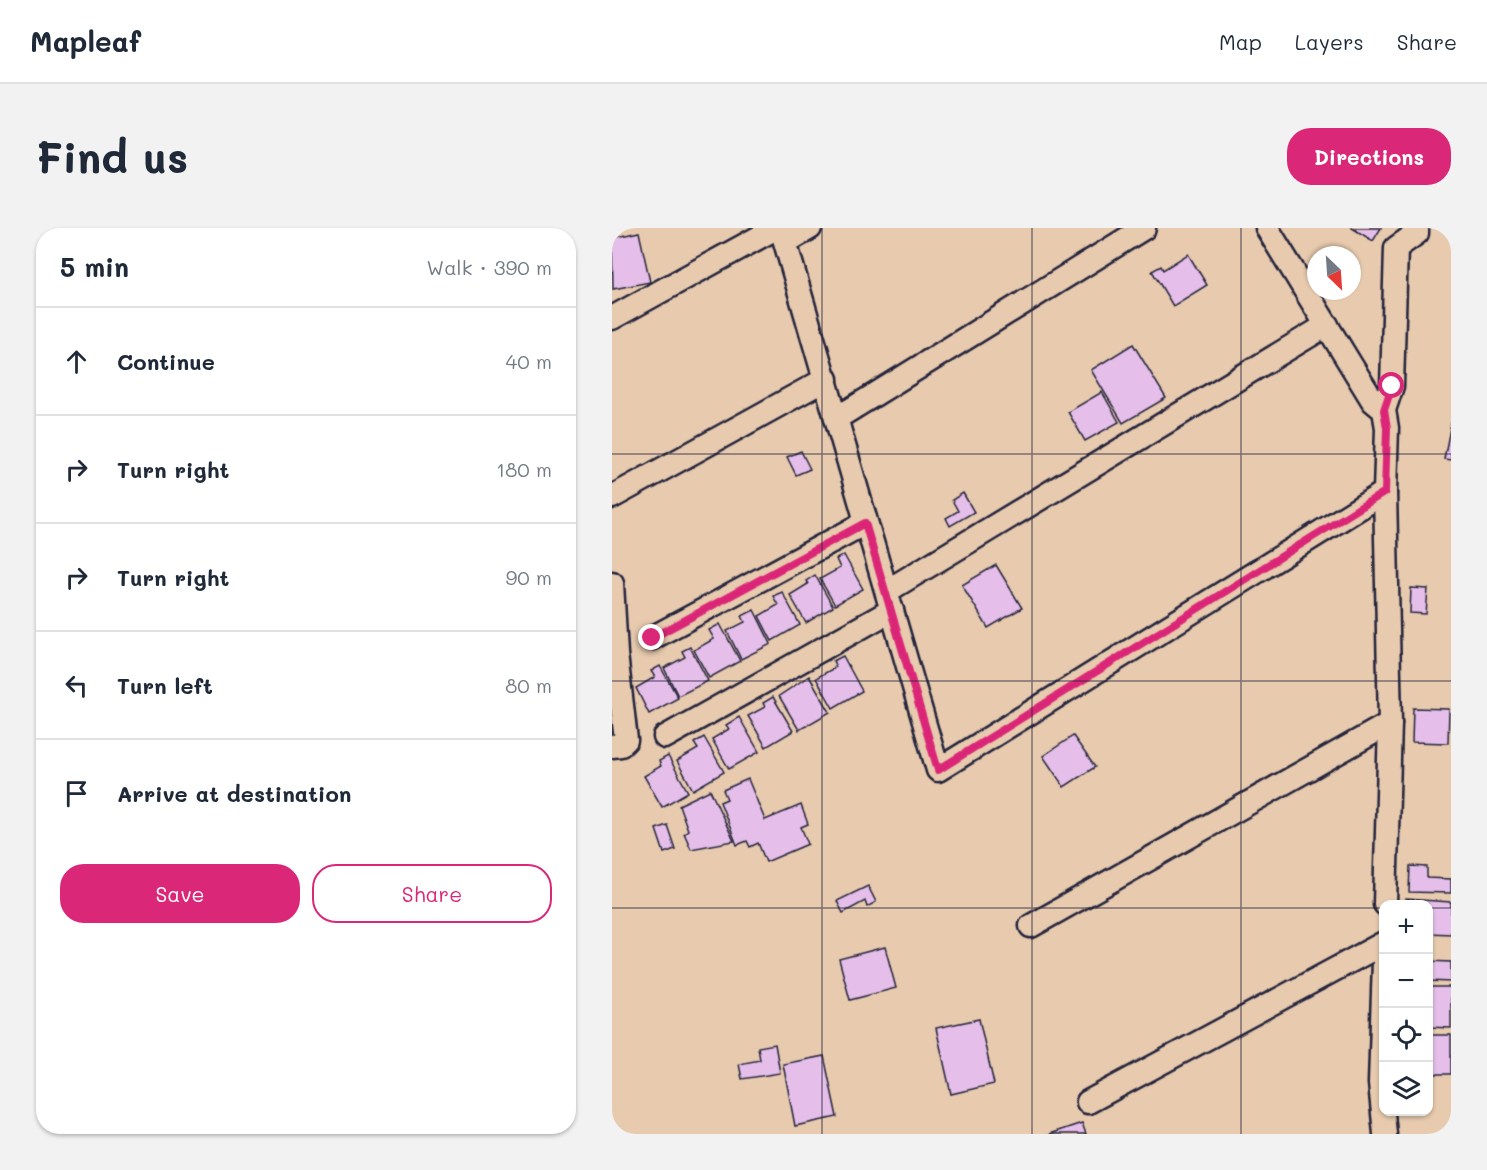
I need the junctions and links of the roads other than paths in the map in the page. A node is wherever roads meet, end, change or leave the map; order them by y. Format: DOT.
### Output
graph roads {
  1 [pos="810,228"];
  2 [pos="1144,228"];
  3 [pos="1267,228"];
  4 [pos="1417,228"];
  5 [pos="781,233"];
  6 [pos="612,318"];
  7 [pos="1327,325"];
  8 [pos="826,379"];
  9 [pos="1384,410"];
  10 [pos="837,418"];
  11 [pos="1385,492"];
  12 [pos="612,496"];
  13 [pos="865,523"];
  14 [pos="612,583"];
  15 [pos="889,600"];
  16 [pos="652,638"];
  17 [pos="1390,723"];
  18 [pos="665,737"];
  19 [pos="612,746"];
  20 [pos="1385,900"];
  21 [pos="1031,926"];
  22 [pos="1379,945"];
  23 [pos="1382,1008"];
  24 [pos="1088,1102"];
  25 [pos="1385,1134"];
  1 -- 5 [label="street"];
  2 -- 10 [label="street"];
  3 -- 7 [label="street"];
  4 -- 9 [label="street"];
  5 -- 6 [label="street"];
  5 -- 8 [label="street"];
  7 -- 9 [label="street"];
  7 -- 15 [label="street"];
  8 -- 10 [label="street"];
  8 -- 12 [label="street"];
  9 -- 11 [label="street"];
  10 -- 13 [label="street"];
  11 -- 15 [label="street"];
  11 -- 17 [label="street"];
  13 -- 15 [label="street"];
  13 -- 16 [label="street"];
  14 -- 19 [label="street"];
  15 -- 18 [label="street"];
  17 -- 20 [label="street"];
  17 -- 21 [label="street"];
  22 -- 24 [label="street"];
  23 -- 25 [label="street"];
}
